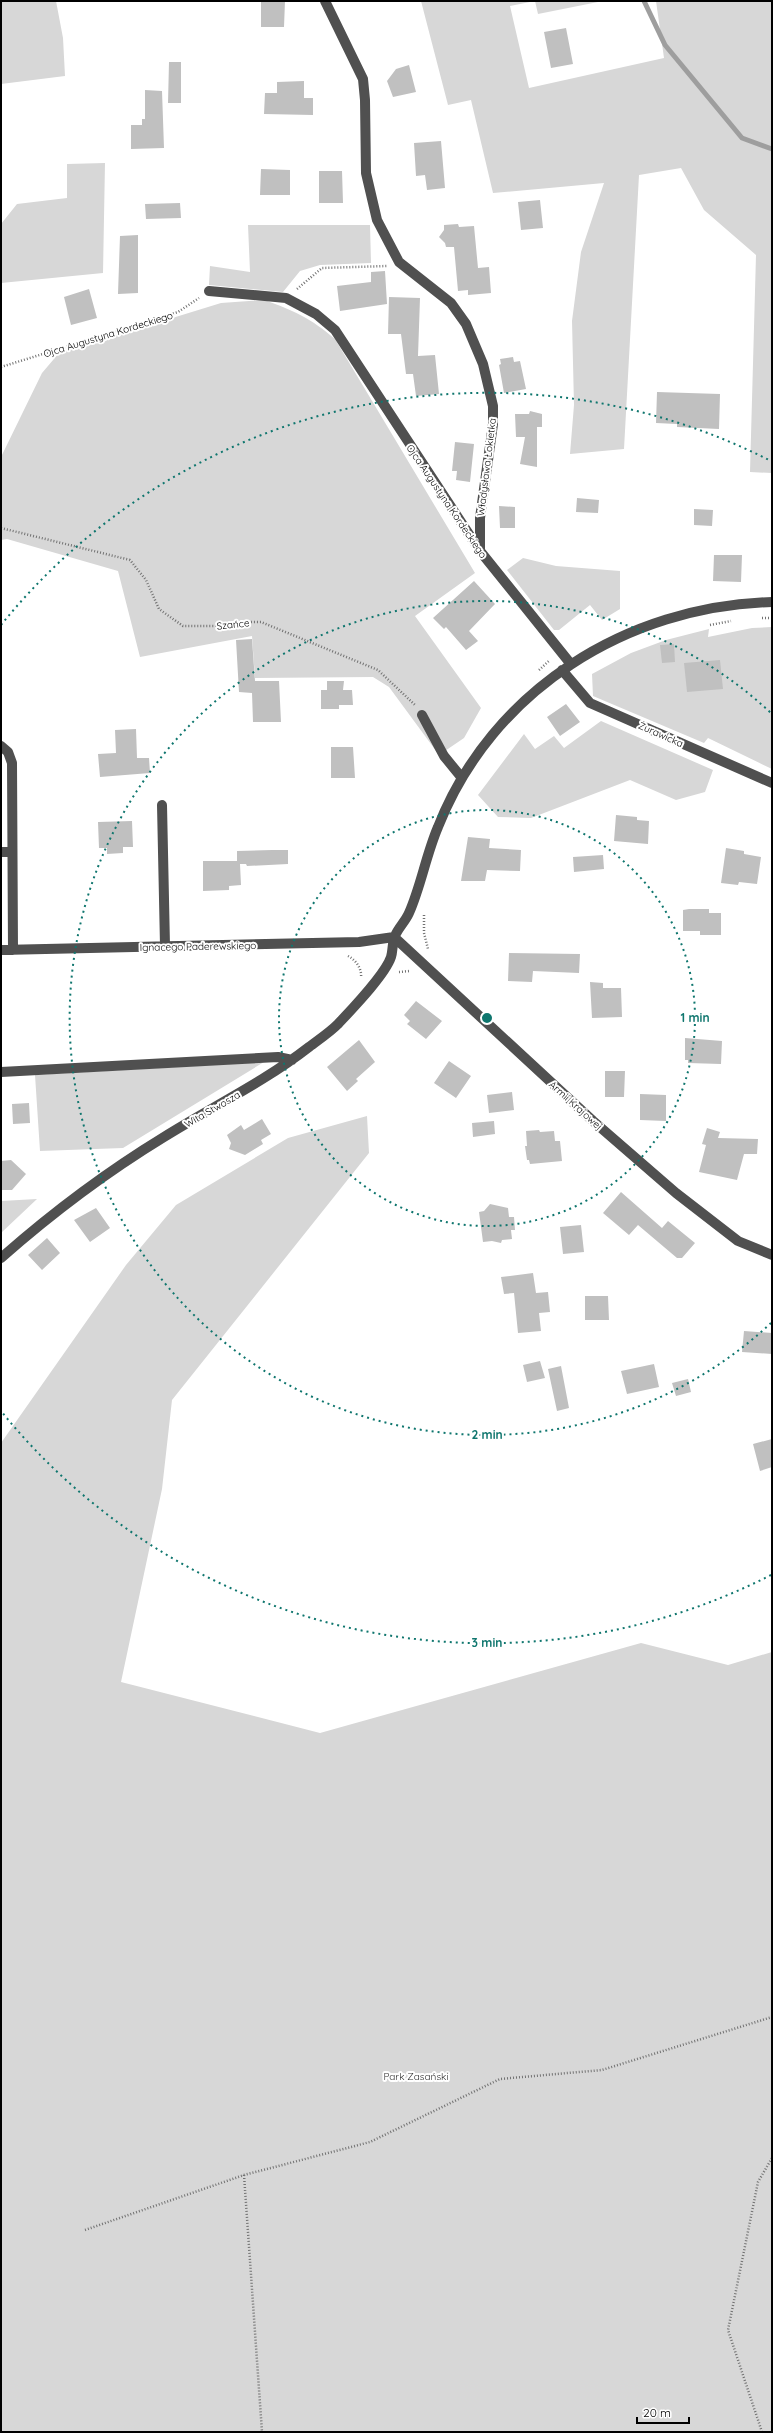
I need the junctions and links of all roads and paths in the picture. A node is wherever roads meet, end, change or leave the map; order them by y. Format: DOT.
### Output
graph roads {
  1 [pos="325,1"];
  2 [pos="399,262"];
  3 [pos="209,291"];
  4 [pos="286,298"];
  5 [pos="1,367"];
  6 [pos="1,528"];
  7 [pos="480,551"];
  8 [pos="772,602"];
  9 [pos="761,618"];
  10 [pos="772,618"];
  11 [pos="737,621"];
  12 [pos="708,625"];
  13 [pos="560,651"];
  14 [pos="566,666"];
  15 [pos="535,674"];
  16 [pos="422,715"];
  17 [pos="1,746"];
  18 [pos="462,778"];
  19 [pos="772,783"];
  20 [pos="162,805"];
  21 [pos="1,852"];
  22 [pos="12,852"];
  23 [pos="426,909"];
  24 [pos="394,937"];
  25 [pos="165,946"];
  26 [pos="1,950"];
  27 [pos="13,950"];
  28 [pos="429,952"];
  29 [pos="344,955"];
  30 [pos="393,975"];
  31 [pos="415,976"];
  32 [pos="360,982"];
  33 [pos="292,1060"];
  34 [pos="1,1072"];
  35 [pos="772,1255"];
  36 [pos="1,1258"];
  37 [pos="772,2017"];
  38 [pos="772,2158"];
  39 [pos="244,2175"];
  40 [pos="85,2230"];
  41 [pos="262,2432"];
  42 [pos="762,2432"];
  1 -- 2 [label="street, Władysława Łokietka"];
  2 -- 4 [label="path"];
  2 -- 7 [label="street, Władysława Łokietka"];
  3 -- 4 [label="street"];
  3 -- 5 [label="path, Ojca Augustyna Kordeckiego"];
  4 -- 7 [label="street, Ojca Augustyna Kordeckiego"];
  6 -- 16 [label="path, Szańce"];
  7 -- 13 [label="street, Ojca Augustyna Kordeckiego"];
  8 -- 14 [label="street"];
  9 -- 10 [label="path"];
  11 -- 12 [label="path"];
  13 -- 14 [label="street, Ojca Augustyna Kordeckiego"];
  13 -- 15 [label="path"];
  14 -- 18 [label="street"];
  14 -- 19 [label="street, Żurawicka"];
  16 -- 18 [label="street"];
  17 -- 22 [label="street"];
  18 -- 24 [label="street"];
  20 -- 25 [label="street"];
  21 -- 22 [label="street"];
  22 -- 27 [label="street"];
  23 -- 28 [label="path"];
  24 -- 25 [label="street, Ignacego Paderewskiego"];
  24 -- 33 [label="street, Wita Stwosza"];
  24 -- 35 [label="street, Armii Krajowej"];
  25 -- 27 [label="street, Ignacego Paderewskiego"];
  26 -- 27 [label="street, Ignacego Paderewskiego"];
  29 -- 32 [label="path"];
  30 -- 31 [label="path"];
  33 -- 34 [label="street"];
  33 -- 36 [label="street, Wita Stwosza"];
  37 -- 39 [label="path"];
  38 -- 42 [label="path"];
  39 -- 40 [label="path"];
  39 -- 41 [label="path"];
}
